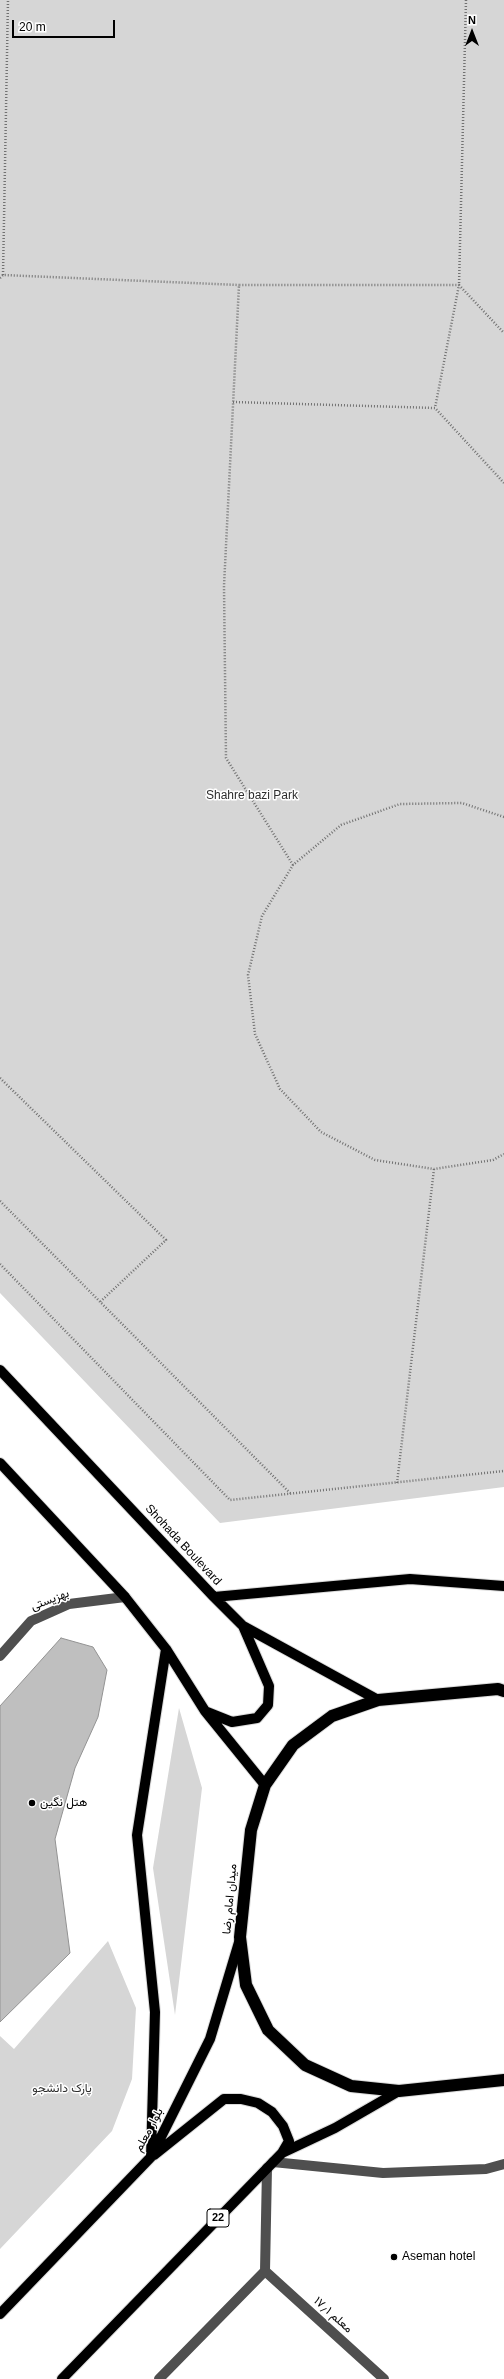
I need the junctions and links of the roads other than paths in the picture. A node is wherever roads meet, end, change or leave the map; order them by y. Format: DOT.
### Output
graph roads {
  1 [pos="0,1370"];
  2 [pos="0,1462"];
  3 [pos="504,1586"];
  4 [pos="125,1597"];
  5 [pos="214,1597"];
  6 [pos="243,1626"];
  7 [pos="166,1649"];
  8 [pos="0,1656"];
  9 [pos="502,1688"];
  10 [pos="378,1700"];
  11 [pos="205,1711"];
  12 [pos="265,1785"];
  13 [pos="240,1937"];
  14 [pos="504,2080"];
  15 [pos="399,2091"];
  16 [pos="282,2153"];
  17 [pos="151,2157"];
  18 [pos="504,2164"];
  19 [pos="270,2165"];
  20 [pos="265,2271"];
  21 [pos="0,2314"];
  22 [pos="62,2379"];
  23 [pos="159,2379"];
  24 [pos="384,2379"];
  1 -- 5 [label="main road, Shohada Boulevard"];
  2 -- 4 [label="main road"];
  3 -- 5 [label="main road"];
  4 -- 7 [label="main road"];
  4 -- 8 [label="street, بهزیستی"];
  5 -- 6 [label="main road, Shohada Boulevard"];
  6 -- 10 [label="main road, Shohada Boulevard"];
  6 -- 11 [label="main road"];
  7 -- 11 [label="main road"];
  7 -- 17 [label="main road"];
  9 -- 10 [label="highway, میدان امام رضا"];
  10 -- 12 [label="highway, میدان امام رضا"];
  11 -- 12 [label="main road"];
  12 -- 13 [label="highway, میدان امام رضا"];
  13 -- 15 [label="highway, میدان امام رضا"];
  13 -- 17 [label="main road, بلوار معلم"];
  14 -- 15 [label="highway, میدان امام رضا"];
  15 -- 16 [label="main road, 22"];
  16 -- 17 [label="main road"];
  16 -- 19 [label="main road, 22"];
  17 -- 21 [label="main road, بلوار معلم"];
  18 -- 19 [label="street"];
  19 -- 20 [label="street"];
  19 -- 22 [label="main road, 22"];
  20 -- 23 [label="street"];
  20 -- 24 [label="street, معلم ۱۷٫۱"];
}
